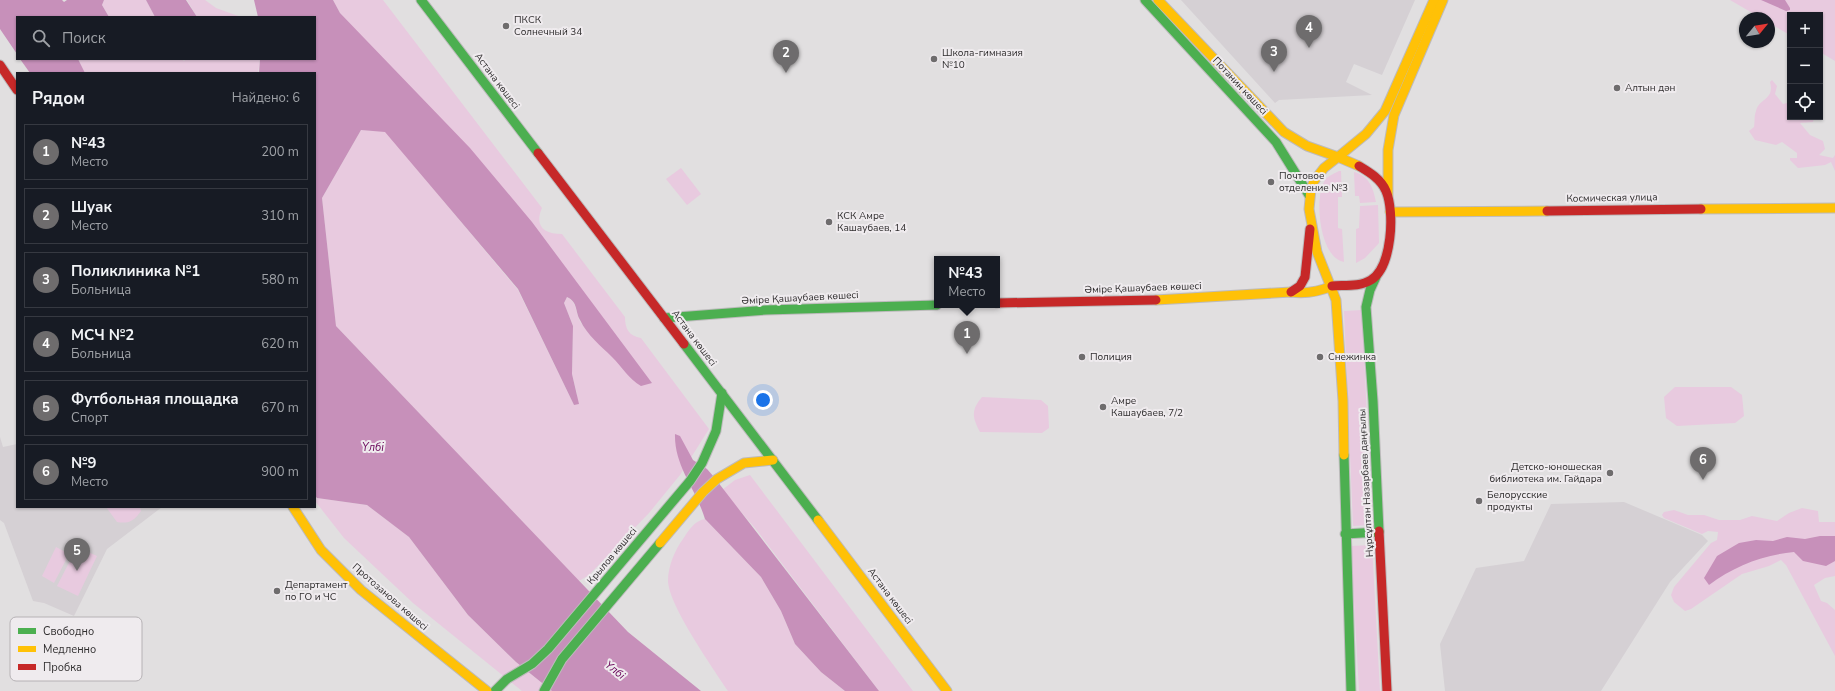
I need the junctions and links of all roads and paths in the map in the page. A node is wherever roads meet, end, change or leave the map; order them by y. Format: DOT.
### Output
graph roads {
  1 [pos="421,0"];
  2 [pos="1145,0"];
  3 [pos="1158,0"];
  4 [pos="1434,0"];
  5 [pos="1443,0"];
  6 [pos="0,65"];
  7 [pos="16,89"];
  8 [pos="1338,157"];
  9 [pos="1309,195"];
  10 [pos="1388,195"];
  11 [pos="1835,208"];
  12 [pos="1390,212"];
  13 [pos="1311,220"];
  14 [pos="1376,277"];
  15 [pos="1332,286"];
  16 [pos="1290,292"];
  17 [pos="1000,303"];
  18 [pos="934,305"];
  19 [pos="664,318"];
  20 [pos="722,393"];
  21 [pos="773,460"];
  22 [pos="293,508"];
  23 [pos="1379,532"];
  24 [pos="1345,534"];
  25 [pos="487,691"];
  26 [pos="495,691"];
  27 [pos="544,691"];
  28 [pos="947,691"];
  29 [pos="1352,691"];
  30 [pos="1387,691"];
  1 -- 19 [label="main road, Астана көшесі"];
  2 -- 9 [label="main road, Потанин көшесі"];
  3 -- 8 [label="main road, Потанин көшесі"];
  4 -- 8 [label="main road, Нұрсұлтан Назарбаев даңғылы"];
  5 -- 10 [label="main road, Нұрсұлтан Назарбаев даңғылы"];
  6 -- 7 [label="main road"];
  8 -- 9 [label="main road, Нұрсұлтан Назарбаев даңғылы"];
  8 -- 10 [label="main road, Нұрсұлтан Назарбаев даңғылы"];
  9 -- 13 [label="main road, Нұрсұлтан Назарбаев даңғылы"];
  10 -- 12 [label="main road, Нұрсұлтан Назарбаев даңғылы"];
  11 -- 12 [label="main road, Космическая улица"];
  12 -- 14 [label="main road, Нұрсұлтан Назарбаев даңғылы"];
  13 -- 15 [label="main road, Нұрсұлтан Назарбаев даңғылы"];
  13 -- 16 [label="main road"];
  14 -- 15 [label="main road"];
  14 -- 23 [label="main road, Нұрсұлтан Назарбаев даңғылы"];
  15 -- 16 [label="main road, Әміре Қашаубаев көшесі"];
  15 -- 24 [label="main road, Нұрсұлтан Назарбаев даңғылы"];
  16 -- 17 [label="main road, Әміре Қашаубаев көшесі"];
  18 -- 19 [label="main road, Әміре Қашаубаев көшесі"];
  19 -- 20 [label="main road, Астана көшесі"];
  20 -- 21 [label="main road, Астана көшесі"];
  20 -- 26 [label="main road, Крылов көшесі"];
  21 -- 27 [label="main road"];
  21 -- 28 [label="main road, Астана көшесі"];
  22 -- 25 [label="main road, Протозанова көшесі"];
  23 -- 24 [label="main road"];
  23 -- 30 [label="main road, Нұрсұлтан Назарбаев даңғылы"];
  24 -- 29 [label="main road, Нұрсұлтан Назарбаев даңғылы"];
}
